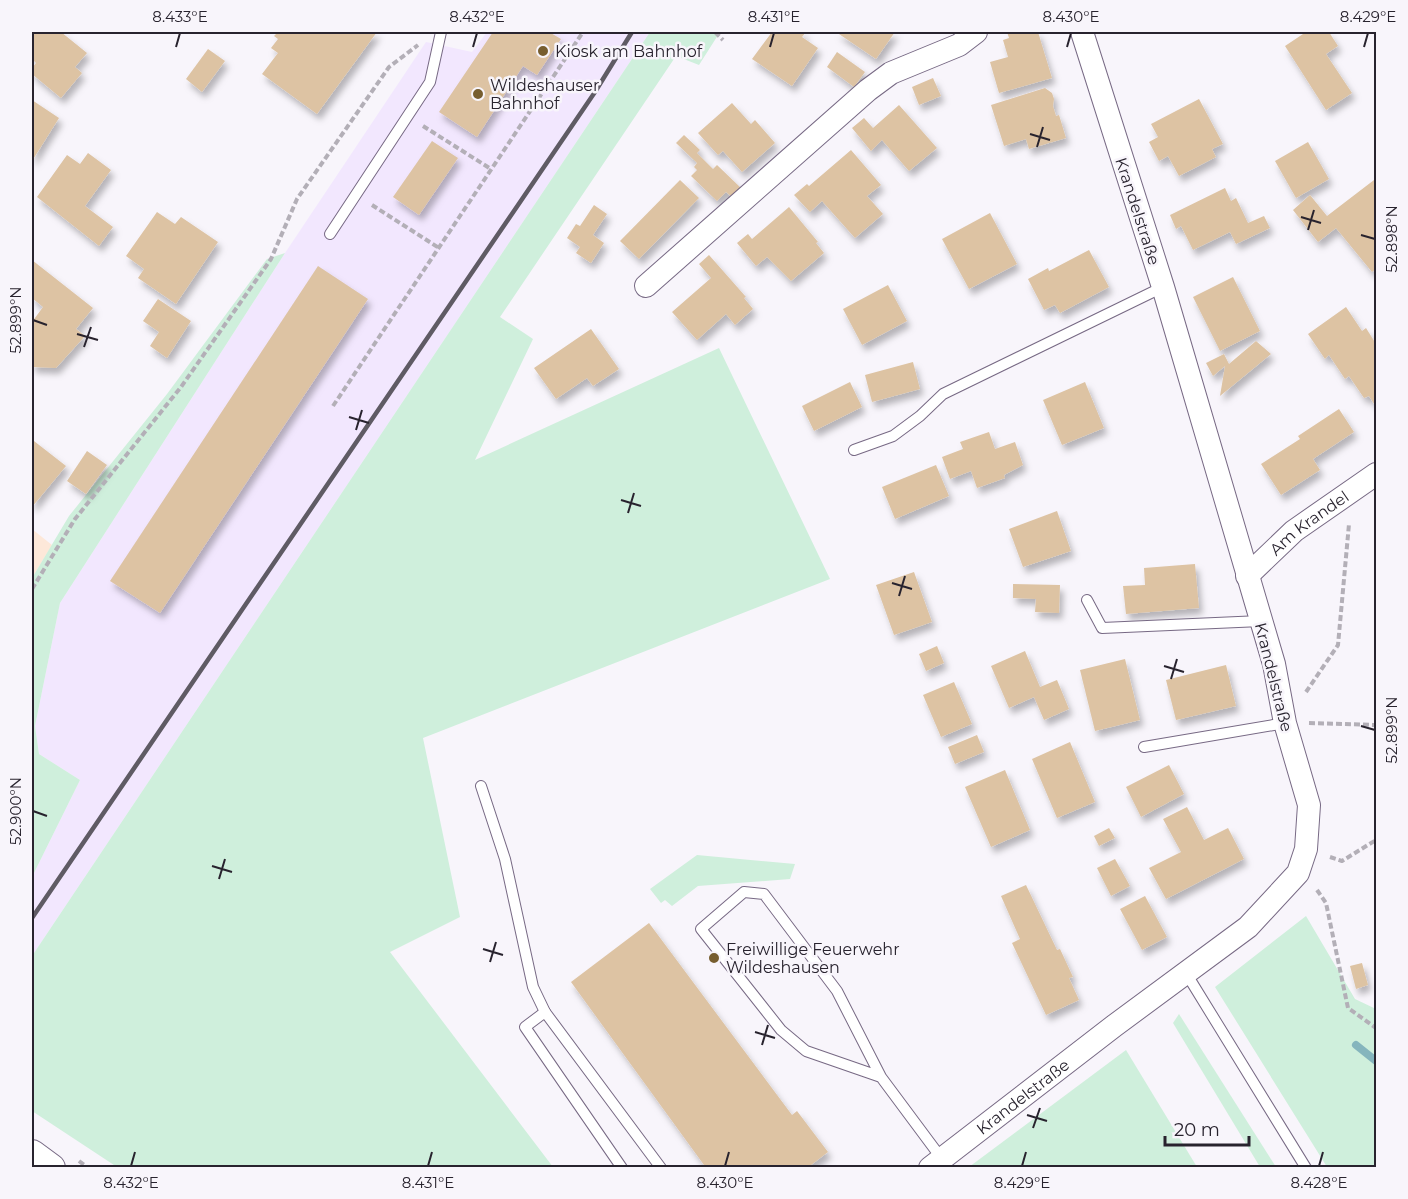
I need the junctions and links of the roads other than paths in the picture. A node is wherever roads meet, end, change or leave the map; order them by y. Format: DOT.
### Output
graph roads {
  1 [pos="441,32"];
  2 [pos="976,32"];
  3 [pos="1082,32"];
  4 [pos="330,234"];
  5 [pos="646,286"];
  6 [pos="1163,287"];
  7 [pos="854,450"];
  8 [pos="1376,475"];
  9 [pos="1247,576"];
  10 [pos="1087,600"];
  11 [pos="1261,621"];
  12 [pos="1285,723"];
  13 [pos="1144,747"];
  14 [pos="481,786"];
  15 [pos="1186,973"];
  16 [pos="545,1012"];
  17 [pos="880,1077"];
  18 [pos="32,1154"];
  19 [pos="936,1163"];
  20 [pos="51,1167"];
  21 [pos="622,1167"];
  22 [pos="661,1167"];
  23 [pos="1306,1167"];
  1 -- 4 [label="lane"];
  2 -- 5 [label="street"];
  3 -- 6 [label="street, Krandelstraße"];
  6 -- 7 [label="lane"];
  6 -- 9 [label="street, Krandelstraße"];
  8 -- 9 [label="street, Am Krandel"];
  9 -- 11 [label="street, Krandelstraße"];
  10 -- 11 [label="lane"];
  11 -- 12 [label="street, Krandelstraße"];
  12 -- 13 [label="lane"];
  12 -- 15 [label="street, Krandelstraße"];
  14 -- 16 [label="lane"];
  15 -- 19 [label="street, Krandelstraße"];
  15 -- 23 [label="lane"];
  16 -- 21 [label="lane"];
  16 -- 22 [label="lane"];
  17 -- 17 [label="lane"];
  17 -- 19 [label="lane"];
  18 -- 20 [label="street"];
}
